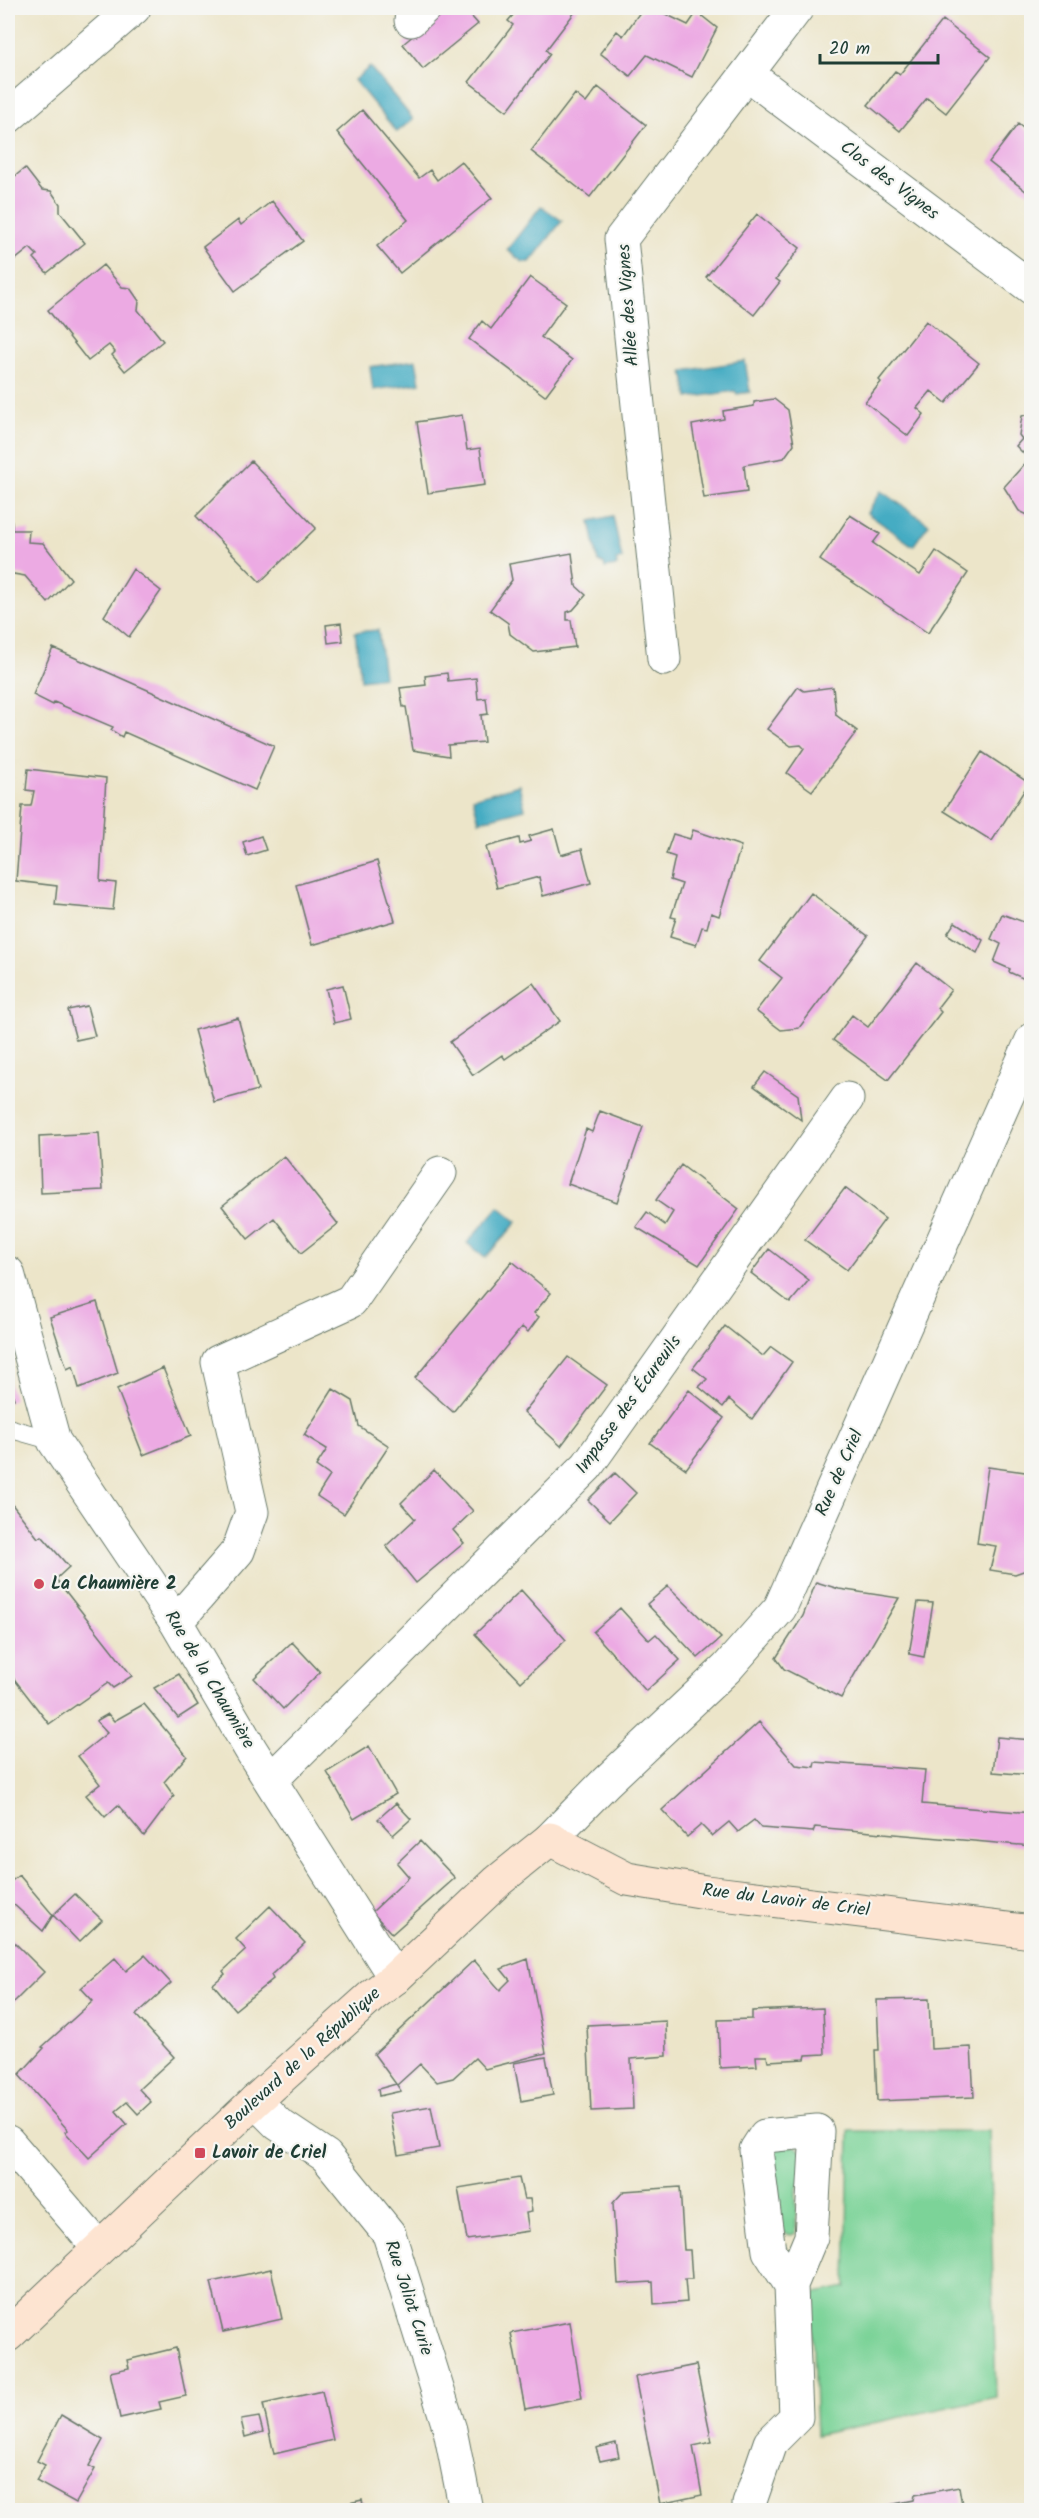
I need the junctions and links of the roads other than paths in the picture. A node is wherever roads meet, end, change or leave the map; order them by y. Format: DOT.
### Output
graph roads {
  1 [pos="134,8"];
  2 [pos="797,8"];
  3 [pos="747,74"];
  4 [pos="8,117"];
  5 [pos="1032,288"];
  6 [pos="664,659"];
  7 [pos="1032,1040"];
  8 [pos="847,1099"];
  9 [pos="440,1173"];
  10 [pos="8,1274"];
  11 [pos="8,1428"];
  12 [pos="54,1441"];
  13 [pos="176,1622"];
  14 [pos="271,1780"];
  15 [pos="550,1839"];
  16 [pos="1032,1932"];
  17 [pos="395,1978"];
  18 [pos="255,2101"];
  19 [pos="8,2142"];
  20 [pos="99,2248"];
  21 [pos="791,2285"];
  22 [pos="8,2335"];
  23 [pos="466,2511"];
  24 [pos="750,2511"];
  1 -- 4 [label="street"];
  2 -- 3 [label="street, Allée des Vignes"];
  3 -- 5 [label="street, Clos des Vignes"];
  3 -- 6 [label="street, Allée des Vignes"];
  7 -- 15 [label="street, Rue de Criel"];
  8 -- 14 [label="street, Impasse des Écureuils"];
  9 -- 13 [label="street"];
  10 -- 12 [label="street, Rue de la Chaumière"];
  11 -- 12 [label="lane"];
  12 -- 13 [label="street, Rue de la Chaumière"];
  13 -- 14 [label="street, Rue de la Chaumière"];
  14 -- 17 [label="street, Rue de la Chaumière"];
  15 -- 16 [label="street, Rue du Lavoir de Criel"];
  15 -- 17 [label="street, Boulevard de la République"];
  17 -- 18 [label="street, Boulevard de la République"];
  18 -- 20 [label="street, Boulevard de la République"];
  18 -- 23 [label="street, Rue Joliot Curie"];
  19 -- 20 [label="street"];
  20 -- 22 [label="street, Boulevard de la République"];
  21 -- 24 [label="street"];
}
